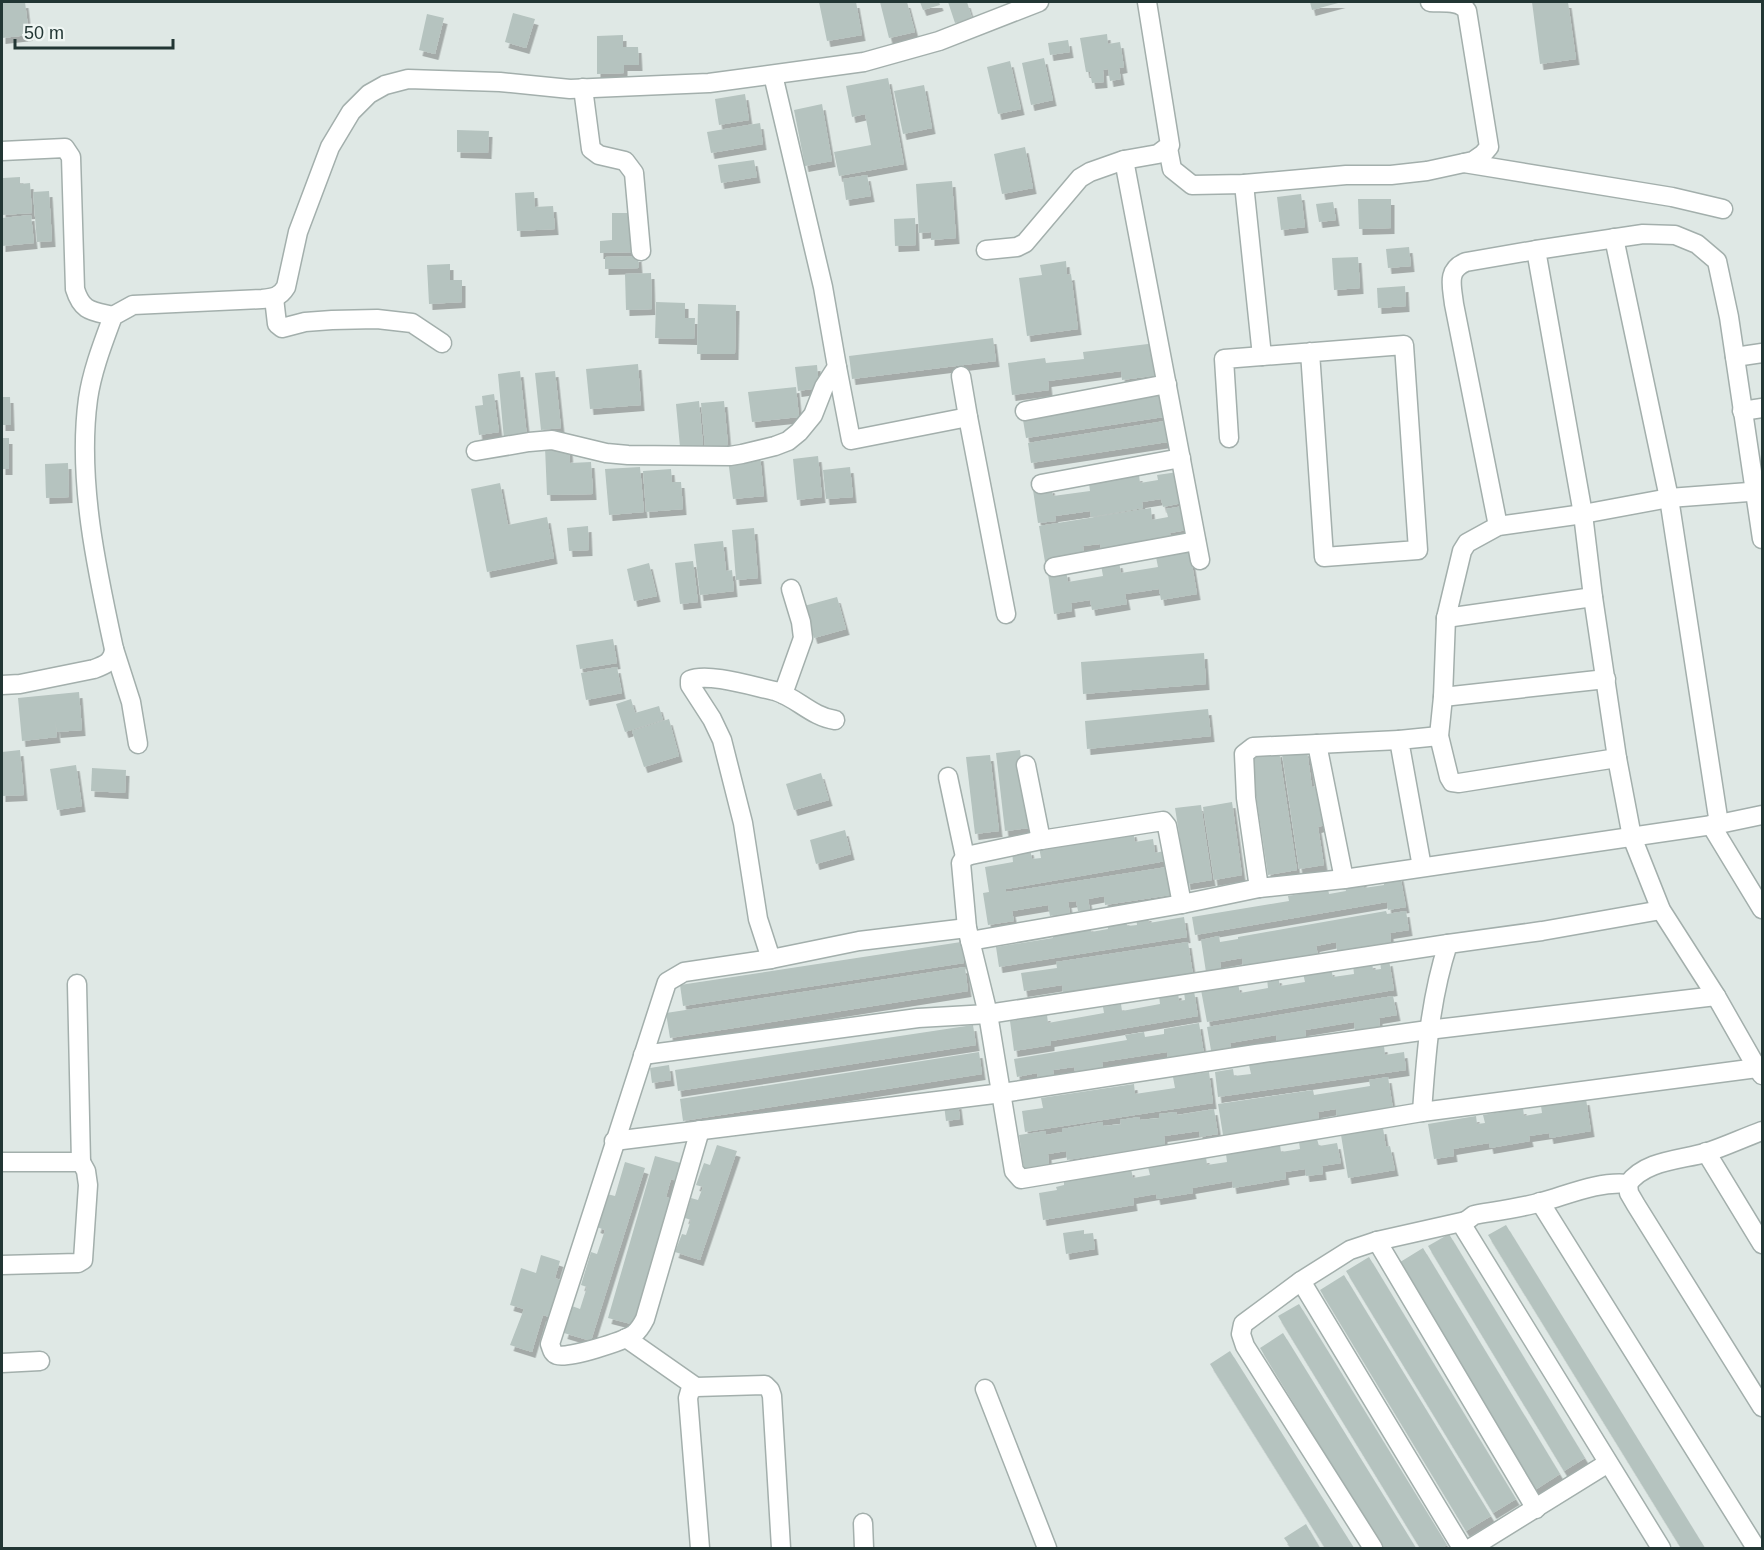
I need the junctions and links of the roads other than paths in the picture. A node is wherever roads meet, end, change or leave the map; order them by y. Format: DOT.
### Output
graph roads {
  1 [pos="1039,2"];
  2 [pos="1146,2"];
  3 [pos="1430,2"];
  4 [pos="773,75"];
  5 [pos="583,88"];
  6 [pos="1168,148"];
  7 [pos="2,151"];
  8 [pos="1124,160"];
  9 [pos="1464,163"];
  10 [pos="1244,184"];
  11 [pos="1723,209"];
  12 [pos="1614,238"];
  13 [pos="986,249"];
  14 [pos="1536,250"];
  15 [pos="640,251"];
  16 [pos="274,298"];
  17 [pos="113,316"];
  18 [pos="442,343"];
  19 [pos="1310,352"];
  20 [pos="1762,353"];
  21 [pos="1262,356"];
  22 [pos="1735,357"];
  23 [pos="837,367"];
  24 [pos="961,376"];
  25 [pos="1167,384"];
  26 [pos="1762,408"];
  27 [pos="1025,411"];
  28 [pos="1742,411"];
  29 [pos="968,417"];
  30 [pos="1229,438"];
  31 [pos="476,451"];
  32 [pos="1181,458"];
  33 [pos="1041,484"];
  34 [pos="1758,492"];
  35 [pos="1669,498"];
  36 [pos="1583,514"];
  37 [pos="1498,526"];
  38 [pos="1762,539"];
  39 [pos="1196,541"];
  40 [pos="1200,561"];
  41 [pos="1054,567"];
  42 [pos="791,589"];
  43 [pos="1593,597"];
  44 [pos="1006,614"];
  45 [pos="1446,618"];
  46 [pos="114,649"];
  47 [pos="1606,679"];
  48 [pos="2,685"];
  49 [pos="783,693"];
  50 [pos="1443,697"];
  51 [pos="835,720"];
  52 [pos="1439,736"];
  53 [pos="1399,740"];
  54 [pos="138,744"];
  55 [pos="1317,744"];
  56 [pos="1617,758"];
  57 [pos="1026,765"];
  58 [pos="948,777"];
  59 [pos="1762,815"];
  60 [pos="1715,824"];
  61 [pos="1632,837"];
  62 [pos="1041,840"];
  63 [pos="965,857"];
  64 [pos="1422,867"];
  65 [pos="1344,879"];
  66 [pos="1259,888"];
  67 [pos="1182,904"];
  68 [pos="1762,909"];
  69 [pos="1661,910"];
  70 [pos="969,935"];
  71 [pos="1448,944"];
  72 [pos="771,959"];
  73 [pos="78,984"];
  74 [pos="1716,996"];
  75 [pos="988,1014"];
  76 [pos="1428,1030"];
  77 [pos="643,1055"];
  78 [pos="1760,1072"];
  79 [pos="1002,1093"];
  80 [pos="1422,1112"];
  81 [pos="700,1130"];
  82 [pos="1762,1131"];
  83 [pos="614,1141"];
  84 [pos="1706,1152"];
  85 [pos="2,1162"];
  86 [pos="81,1162"];
  87 [pos="1628,1185"];
  88 [pos="1540,1202"];
  89 [pos="1466,1221"];
  90 [pos="1377,1241"];
  91 [pos="1762,1244"];
  92 [pos="2,1265"];
  93 [pos="1301,1281"];
  94 [pos="626,1338"];
  95 [pos="40,1361"];
  96 [pos="2,1363"];
  97 [pos="696,1387"];
  98 [pos="985,1389"];
  99 [pos="1762,1407"];
  100 [pos="1608,1462"];
  101 [pos="1536,1509"];
  102 [pos="862,1523"];
  103 [pos="700,1548"];
  104 [pos="781,1548"];
  105 [pos="864,1548"];
  106 [pos="1047,1548"];
  107 [pos="1373,1548"];
  108 [pos="1462,1548"];
  109 [pos="1471,1548"];
  110 [pos="1661,1548"];
  111 [pos="1756,1548"];
  1 -- 4 [label="street"];
  2 -- 6 [label="street"];
  3 -- 9 [label="street"];
  4 -- 5 [label="street"];
  4 -- 23 [label="street"];
  5 -- 15 [label="street"];
  5 -- 16 [label="street"];
  6 -- 8 [label="street"];
  6 -- 10 [label="street"];
  7 -- 17 [label="street"];
  8 -- 13 [label="street"];
  8 -- 25 [label="street"];
  9 -- 10 [label="street"];
  9 -- 11 [label="street"];
  10 -- 21 [label="street"];
  12 -- 14 [label="street"];
  12 -- 22 [label="street"];
  12 -- 35 [label="street"];
  14 -- 36 [label="street"];
  14 -- 37 [label="street"];
  16 -- 17 [label="street"];
  16 -- 18 [label="street"];
  17 -- 46 [label="street"];
  19 -- 19 [label="street"];
  19 -- 21 [label="street"];
  20 -- 22 [label="street"];
  21 -- 30 [label="street"];
  22 -- 28 [label="street"];
  23 -- 29 [label="street"];
  23 -- 31 [label="street"];
  24 -- 29 [label="street"];
  25 -- 27 [label="street"];
  25 -- 32 [label="street"];
  26 -- 28 [label="street"];
  28 -- 34 [label="street"];
  29 -- 44 [label="street"];
  32 -- 33 [label="street"];
  32 -- 39 [label="street"];
  34 -- 35 [label="street"];
  34 -- 38 [label="street"];
  35 -- 36 [label="street"];
  35 -- 60 [label="street"];
  36 -- 37 [label="street"];
  36 -- 43 [label="street"];
  37 -- 45 [label="street"];
  39 -- 40 [label="street"];
  39 -- 41 [label="street"];
  42 -- 49 [label="street"];
  43 -- 45 [label="street"];
  43 -- 47 [label="street"];
  45 -- 50 [label="street"];
  46 -- 48 [label="street"];
  46 -- 54 [label="street"];
  47 -- 50 [label="street"];
  47 -- 56 [label="street"];
  49 -- 51 [label="street"];
  49 -- 72 [label="street"];
  50 -- 52 [label="street"];
  52 -- 53 [label="street"];
  52 -- 56 [label="street"];
  53 -- 55 [label="street"];
  53 -- 64 [label="street"];
  55 -- 65 [label="street"];
  55 -- 66 [label="street"];
  56 -- 61 [label="street"];
  57 -- 62 [label="street"];
  58 -- 63 [label="street"];
  59 -- 60 [label="street"];
  60 -- 61 [label="street"];
  60 -- 68 [label="street"];
  61 -- 64 [label="street"];
  61 -- 69 [label="street"];
  62 -- 63 [label="street"];
  62 -- 67 [label="street"];
  63 -- 70 [label="street"];
  64 -- 65 [label="street"];
  65 -- 66 [label="street"];
  66 -- 67 [label="street"];
  67 -- 70 [label="street"];
  69 -- 71 [label="street"];
  69 -- 74 [label="street"];
  70 -- 72 [label="street"];
  70 -- 75 [label="street"];
  71 -- 75 [label="street"];
  71 -- 76 [label="street"];
  72 -- 77 [label="street"];
  73 -- 86 [label="street"];
  74 -- 76 [label="street"];
  74 -- 78 [label="street"];
  75 -- 77 [label="street"];
  75 -- 79 [label="street"];
  76 -- 79 [label="street"];
  76 -- 80 [label="street"];
  77 -- 83 [label="street"];
  78 -- 80 [label="street"];
  79 -- 80 [label="street"];
  79 -- 81 [label="street"];
  81 -- 83 [label="street"];
  81 -- 94 [label="street"];
  82 -- 84 [label="street"];
  83 -- 94 [label="street"];
  84 -- 87 [label="street"];
  84 -- 91 [label="street"];
  85 -- 86 [label="street"];
  86 -- 92 [label="street"];
  87 -- 88 [label="street"];
  87 -- 99 [label="street"];
  88 -- 89 [label="street"];
  88 -- 111 [label="street"];
  89 -- 90 [label="street"];
  89 -- 100 [label="street"];
  90 -- 93 [label="street"];
  90 -- 101 [label="street"];
  93 -- 107 [label="street"];
  93 -- 108 [label="street"];
  94 -- 97 [label="street"];
  95 -- 96 [label="street"];
  97 -- 103 [label="street"];
  97 -- 104 [label="street"];
  98 -- 106 [label="street"];
  100 -- 101 [label="street"];
  100 -- 110 [label="street"];
  101 -- 109 [label="street"];
  102 -- 105 [label="street"];
}
